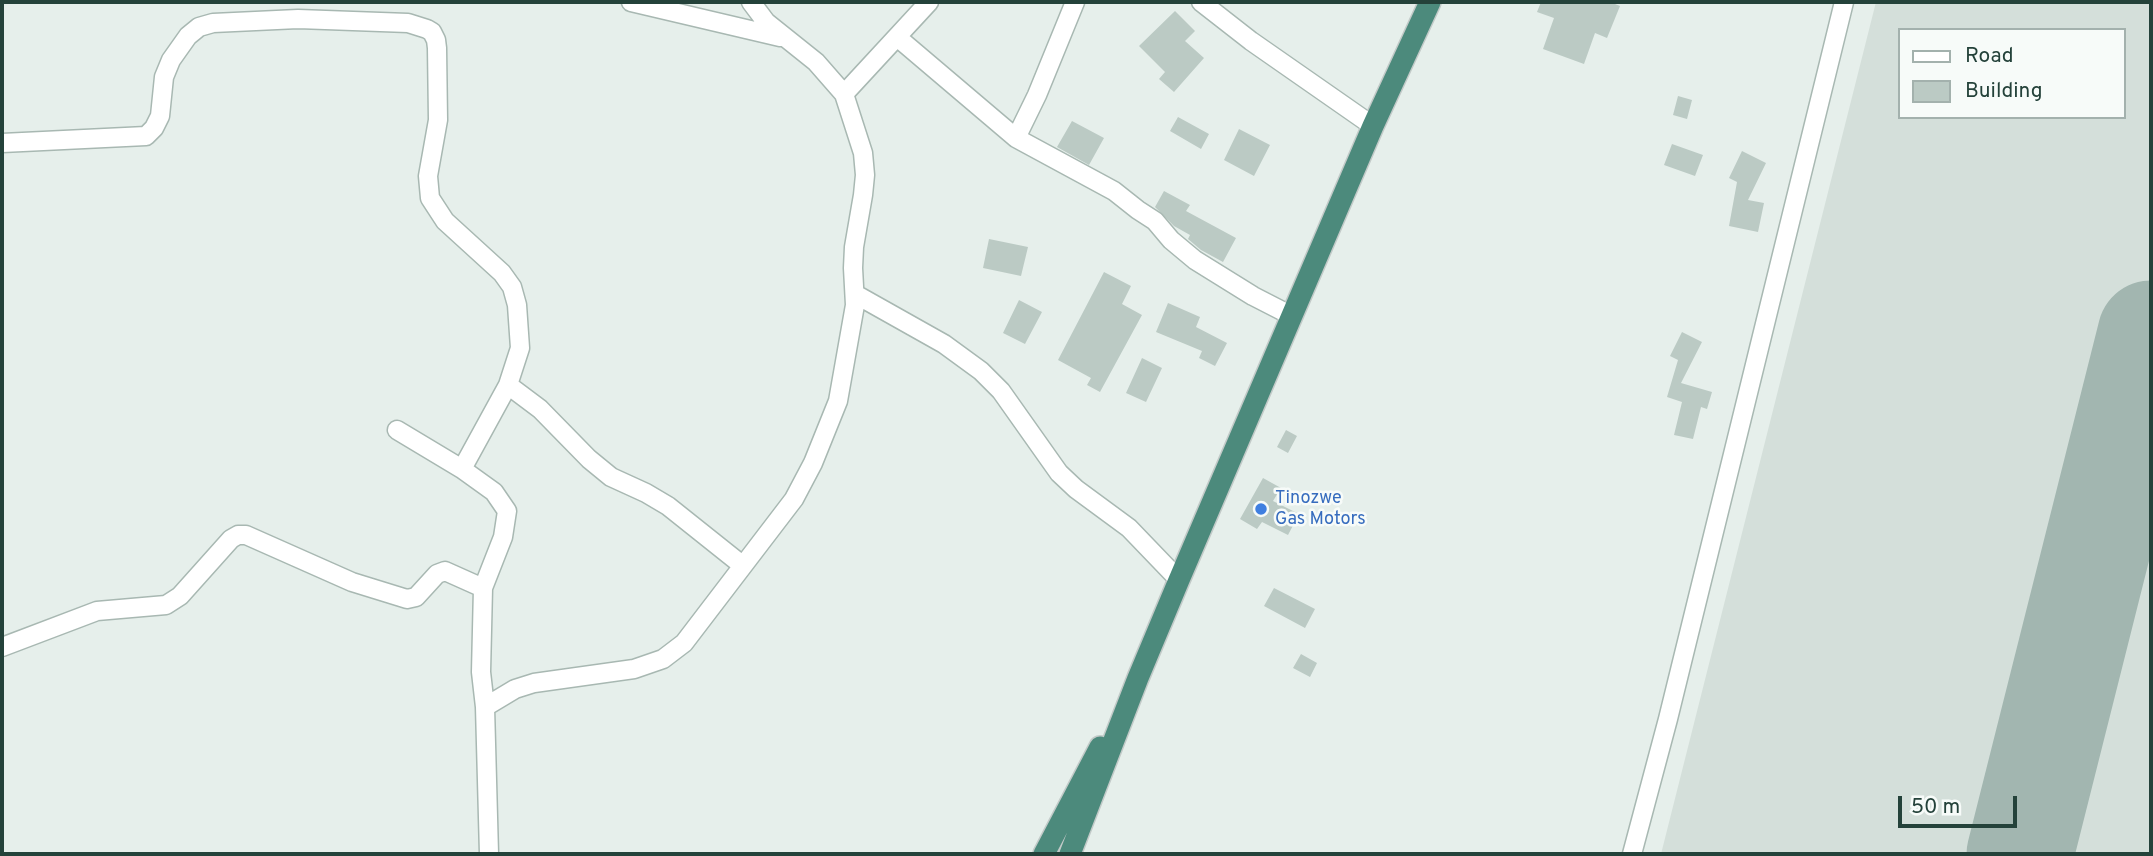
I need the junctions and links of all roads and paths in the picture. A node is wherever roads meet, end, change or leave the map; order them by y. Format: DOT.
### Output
graph roads {
  1 [pos="631,2"];
  2 [pos="751,2"];
  3 [pos="929,2"];
  4 [pos="1075,2"];
  5 [pos="1201,2"];
  6 [pos="1430,2"];
  7 [pos="1844,2"];
  8 [pos="897,37"];
  9 [pos="787,38"];
  10 [pos="844,94"];
  11 [pos="1373,126"];
  12 [pos="1016,138"];
  13 [pos="2,143"];
  14 [pos="855,294"];
  15 [pos="1292,316"];
  16 [pos="508,385"];
  17 [pos="397,430"];
  18 [pos="462,470"];
  19 [pos="742,565"];
  20 [pos="1180,580"];
  21 [pos="483,588"];
  22 [pos="2,648"];
  23 [pos="1138,678"];
  24 [pos="485,707"];
  25 [pos="489,854"];
  26 [pos="1044,854"];
  27 [pos="1070,854"];
  28 [pos="1632,854"];
  1 -- 9 [label="street"];
  2 -- 9 [label="street"];
  3 -- 8 [label="street"];
  4 -- 12 [label="street"];
  5 -- 11 [label="street"];
  6 -- 11 [label="highway"];
  7 -- 28 [label="street"];
  8 -- 10 [label="street"];
  8 -- 12 [label="street"];
  9 -- 10 [label="street"];
  10 -- 14 [label="street"];
  11 -- 15 [label="highway"];
  12 -- 15 [label="street"];
  13 -- 16 [label="street"];
  14 -- 19 [label="street"];
  14 -- 20 [label="street"];
  15 -- 20 [label="highway"];
  16 -- 18 [label="street"];
  16 -- 19 [label="street"];
  17 -- 18 [label="street"];
  18 -- 21 [label="street"];
  19 -- 24 [label="street"];
  20 -- 23 [label="highway"];
  21 -- 22 [label="street"];
  21 -- 24 [label="street"];
  23 -- 26 [label="highway"];
  23 -- 27 [label="highway"];
  24 -- 25 [label="street"];
}
